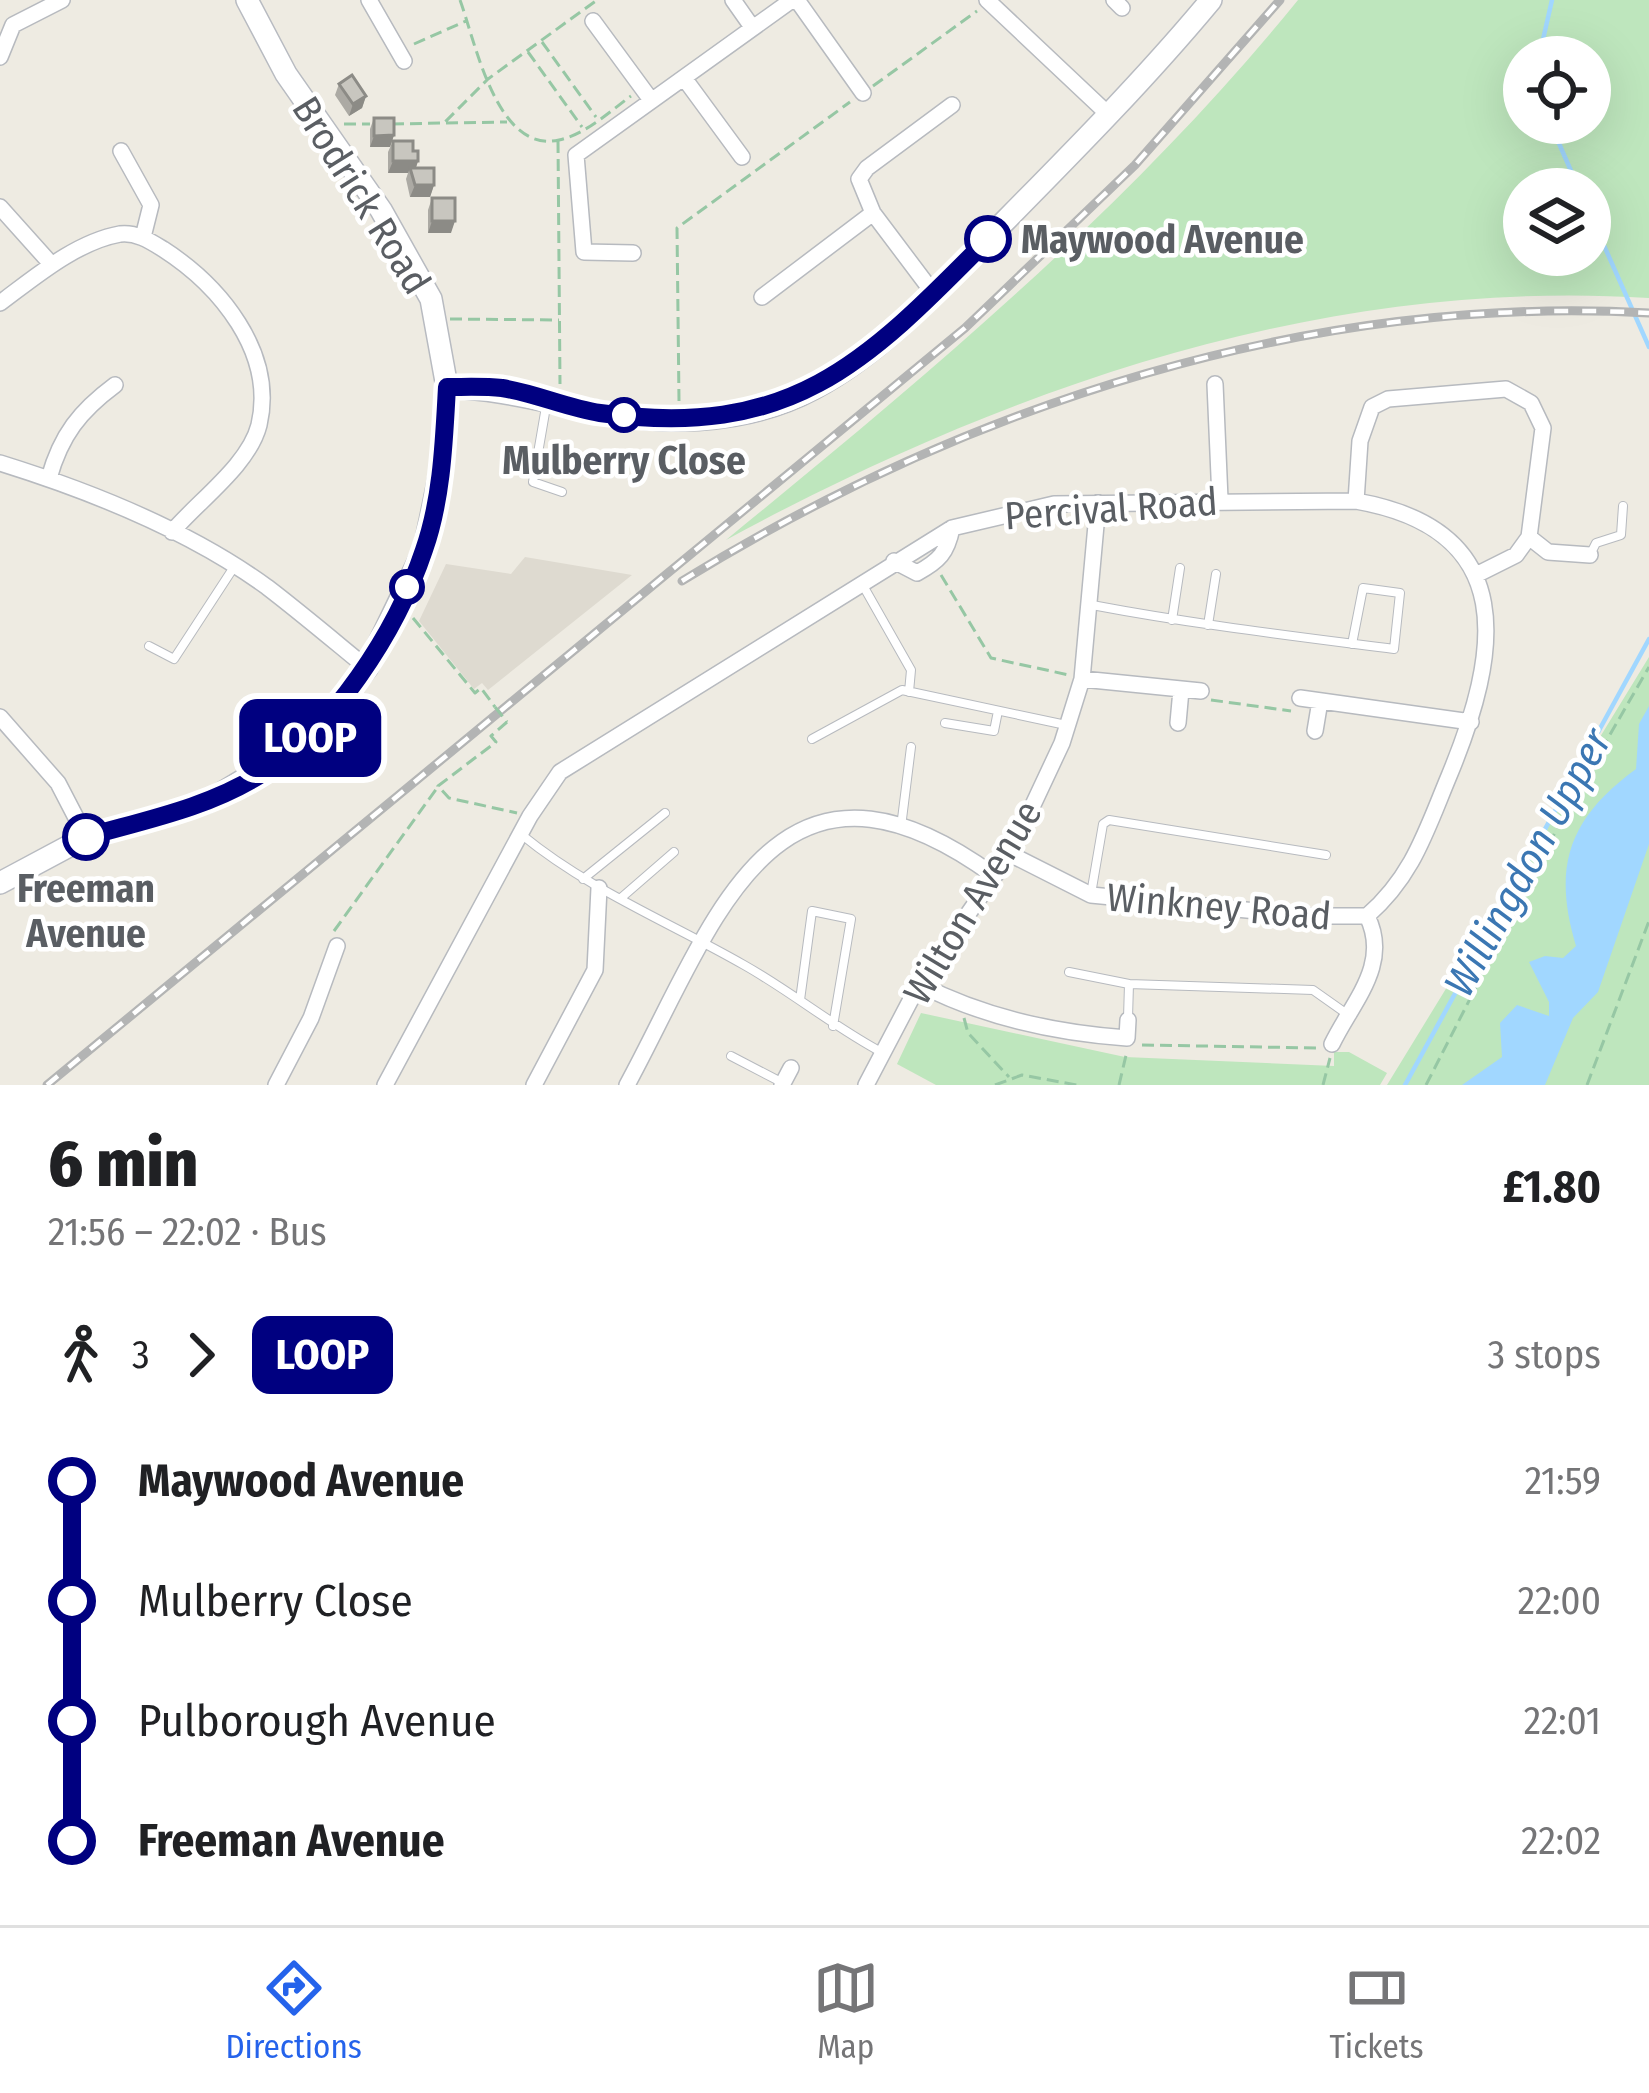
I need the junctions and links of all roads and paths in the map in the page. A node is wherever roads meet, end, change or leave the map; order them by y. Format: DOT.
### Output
graph roads {
  1 [pos="62,0"];
  2 [pos="247,0"];
  3 [pos="369,0"];
  4 [pos="460,0"];
  5 [pos="597,0"];
  6 [pos="733,0"];
  7 [pos="795,0"];
  8 [pos="1211,0"];
  9 [pos="988,1"];
  10 [pos="467,20"];
  11 [pos="593,21"];
  12 [pos="752,27"];
  13 [pos="541,40"];
  14 [pos="527,51"];
  15 [pos="401,56"];
  16 [pos="0,57"];
  17 [pos="684,78"];
  18 [pos="488,79"];
  19 [pos="863,93"];
  20 [pos="646,94"];
  21 [pos="952,105"];
  22 [pos="1109,115"];
  23 [pos="598,120"];
  24 [pos="506,122"];
  25 [pos="444,123"];
  26 [pos="318,124"];
  27 [pos="584,129"];
  28 [pos="558,140"];
  29 [pos="122,151"];
  30 [pos="742,157"];
  31 [pos="0,206"];
  32 [pos="873,213"];
  33 [pos="143,237"];
  34 [pos="634,254"];
  35 [pos="52,265"];
  36 [pos="934,294"];
  37 [pos="762,297"];
  38 [pos="0,303"];
  39 [pos="437,319"];
  40 [pos="559,320"];
  41 [pos="1215,384"];
  42 [pos="116,385"];
  43 [pos="447,387"];
  44 [pos="554,402"];
  45 [pos="679,420"];
  46 [pos="0,463"];
  47 [pos="49,478"];
  48 [pos="562,492"];
  49 [pos="1220,500"];
  50 [pos="1356,500"];
  51 [pos="1098,503"];
  52 [pos="1623,506"];
  53 [pos="952,528"];
  54 [pos="172,532"];
  55 [pos="1529,537"];
  56 [pos="1590,555"];
  57 [pos="894,561"];
  58 [pos="934,563"];
  59 [pos="234,567"];
  60 [pos="1180,568"];
  61 [pos="1216,574"];
  62 [pos="1476,575"];
  63 [pos="860,580"];
  64 [pos="399,603"];
  65 [pos="1092,605"];
  66 [pos="1172,620"];
  67 [pos="1208,625"];
  68 [pos="1352,644"];
  69 [pos="149,646"];
  70 [pos="1649,667"];
  71 [pos="367,668"];
  72 [pos="1082,679"];
  73 [pos="1181,690"];
  74 [pos="1201,691"];
  75 [pos="909,692"];
  76 [pos="1300,698"];
  77 [pos="1319,701"];
  78 [pos="998,711"];
  79 [pos="0,717"];
  80 [pos="1471,722"];
  81 [pos="945,723"];
  82 [pos="1178,723"];
  83 [pos="1068,725"];
  84 [pos="1316,731"];
  85 [pos="812,739"];
  86 [pos="911,747"];
  87 [pos="438,786"];
  88 [pos="664,813"];
  89 [pos="530,816"];
  90 [pos="901,826"];
  91 [pos="522,835"];
  92 [pos="86,837"];
  93 [pos="674,852"];
  94 [pos="1010,854"];
  95 [pos="1326,856"];
  96 [pos="993,875"];
  97 [pos="583,879"];
  98 [pos="0,883"];
  99 [pos="599,888"];
  100 [pos="1090,896"];
  101 [pos="620,899"];
  102 [pos="1367,916"];
  103 [pos="1649,921"];
  104 [pos="704,942"];
  105 [pos="337,946"];
  106 [pos="1069,973"];
  107 [pos="919,984"];
  108 [pos="1129,984"];
  109 [pos="800,1001"];
  110 [pos="966,1007"];
  111 [pos="1347,1014"];
  112 [pos="1128,1020"];
  113 [pos="833,1026"];
  114 [pos="1332,1044"];
  115 [pos="884,1053"];
  116 [pos="731,1056"];
  117 [pos="1009,1077"];
  118 [pos="785,1079"];
  119 [pos="277,1085"];
  120 [pos="385,1085"];
  121 [pos="534,1085"];
  122 [pos="627,1085"];
  123 [pos="866,1085"];
  124 [pos="995,1085"];
  125 [pos="1077,1085"];
  126 [pos="1119,1085"];
  127 [pos="1323,1085"];
  128 [pos="1426,1085"];
  129 [pos="1587,1085"];
  1 -- 16 [label="street"];
  2 -- 26 [label="street, Brodrick Road"];
  3 -- 15 [label="street"];
  4 -- 10 [label="path"];
  5 -- 13 [label="path"];
  6 -- 12 [label="street"];
  7 -- 12 [label="street"];
  7 -- 19 [label="street"];
  8 -- 22 [label="street"];
  9 -- 19 [label="path"];
  9 -- 22 [label="street"];
  10 -- 15 [label="path"];
  10 -- 18 [label="path"];
  11 -- 20 [label="street"];
  12 -- 17 [label="street"];
  13 -- 14 [label="path"];
  13 -- 23 [label="path"];
  14 -- 18 [label="path"];
  14 -- 27 [label="path"];
  17 -- 20 [label="street"];
  17 -- 30 [label="street"];
  18 -- 24 [label="path"];
  18 -- 25 [label="path"];
  19 -- 45 [label="path"];
  20 -- 23 [label="path"];
  20 -- 34 [label="street"];
  21 -- 32 [label="street"];
  22 -- 36 [label="street"];
  23 -- 27 [label="path"];
  24 -- 25 [label="path"];
  24 -- 28 [label="path"];
  25 -- 26 [label="path"];
  26 -- 39 [label="street, Brodrick Road"];
  27 -- 28 [label="path"];
  28 -- 40 [label="path"];
  29 -- 33 [label="street"];
  31 -- 35 [label="street"];
  32 -- 36 [label="street"];
  32 -- 37 [label="street"];
  33 -- 35 [label="street"];
  33 -- 54 [label="street"];
  35 -- 38 [label="street"];
  36 -- 45 [label="street"];
  39 -- 40 [label="path"];
  39 -- 43 [label="street, Brodrick Road"];
  40 -- 44 [label="path"];
  41 -- 49 [label="street"];
  42 -- 47 [label="street"];
  43 -- 44 [label="street"];
  43 -- 64 [label="street, Brodrick Road"];
  44 -- 45 [label="street"];
  44 -- 48 [label="lane"];
  46 -- 47 [label="street"];
  47 -- 54 [label="street"];
  49 -- 50 [label="street, Percival Road"];
  49 -- 51 [label="street, Percival Road"];
  50 -- 55 [label="street"];
  50 -- 62 [label="street, Percival Road"];
  51 -- 53 [label="street, Percival Road"];
  51 -- 65 [label="street, Wilton Avenue"];
  52 -- 56 [label="lane"];
  53 -- 57 [label="street, Percival Road"];
  53 -- 58 [label="street"];
  54 -- 59 [label="street"];
  55 -- 56 [label="street"];
  55 -- 62 [label="street"];
  57 -- 58 [label="street"];
  57 -- 63 [label="street, Percival Road"];
  58 -- 72 [label="path"];
  59 -- 69 [label="lane"];
  59 -- 71 [label="street"];
  60 -- 66 [label="lane"];
  61 -- 67 [label="lane"];
  62 -- 80 [label="street"];
  63 -- 75 [label="lane"];
  63 -- 89 [label="street, Percival Road"];
  64 -- 71 [label="street, Brodrick Road"];
  64 -- 87 [label="path, bridge"];
  65 -- 66 [label="lane"];
  65 -- 72 [label="street, Wilton Avenue"];
  66 -- 67 [label="lane"];
  67 -- 68 [label="lane"];
  68 -- 68 [label="lane"];
  70 -- 128 [label="path"];
  71 -- 92 [label="street, Brodrick Road"];
  72 -- 73 [label="street"];
  72 -- 83 [label="street, Wilton Avenue"];
  73 -- 74 [label="street"];
  73 -- 82 [label="street"];
  74 -- 76 [label="path"];
  75 -- 78 [label="lane"];
  75 -- 85 [label="lane"];
  76 -- 77 [label="street"];
  77 -- 80 [label="street"];
  77 -- 84 [label="street"];
  78 -- 81 [label="lane"];
  78 -- 83 [label="lane"];
  79 -- 92 [label="street"];
  80 -- 102 [label="street"];
  83 -- 94 [label="street, Wilton Avenue"];
  86 -- 90 [label="lane"];
  87 -- 89 [label="path"];
  87 -- 105 [label="path"];
  88 -- 97 [label="lane"];
  89 -- 91 [label="street, Percival Road"];
  90 -- 96 [label="street"];
  90 -- 104 [label="street"];
  91 -- 97 [label="lane"];
  91 -- 120 [label="street, Percival Road"];
  92 -- 98 [label="street, Brodrick Road"];
  93 -- 101 [label="lane"];
  94 -- 96 [label="street, Wilton Avenue"];
  94 -- 100 [label="street, Winkney Road"];
  95 -- 100 [label="lane"];
  96 -- 107 [label="street, Wilton Avenue"];
  97 -- 99 [label="lane"];
  99 -- 101 [label="lane"];
  99 -- 121 [label="street"];
  100 -- 102 [label="street, Winkney Road"];
  101 -- 104 [label="lane"];
  102 -- 111 [label="street"];
  103 -- 129 [label="path"];
  104 -- 109 [label="lane"];
  104 -- 122 [label="street"];
  105 -- 119 [label="street"];
  106 -- 108 [label="lane"];
  107 -- 110 [label="street"];
  107 -- 115 [label="street, Wilton Avenue"];
  108 -- 111 [label="lane"];
  108 -- 112 [label="lane"];
  109 -- 113 [label="lane"];
  109 -- 113 [label="lane"];
  110 -- 112 [label="street"];
  110 -- 117 [label="path"];
  111 -- 114 [label="street"];
  113 -- 115 [label="lane"];
  115 -- 123 [label="street, Wilton Avenue"];
  116 -- 118 [label="lane"];
  117 -- 124 [label="path"];
  117 -- 125 [label="path"];
  126 -- 127 [label="path"];
}
